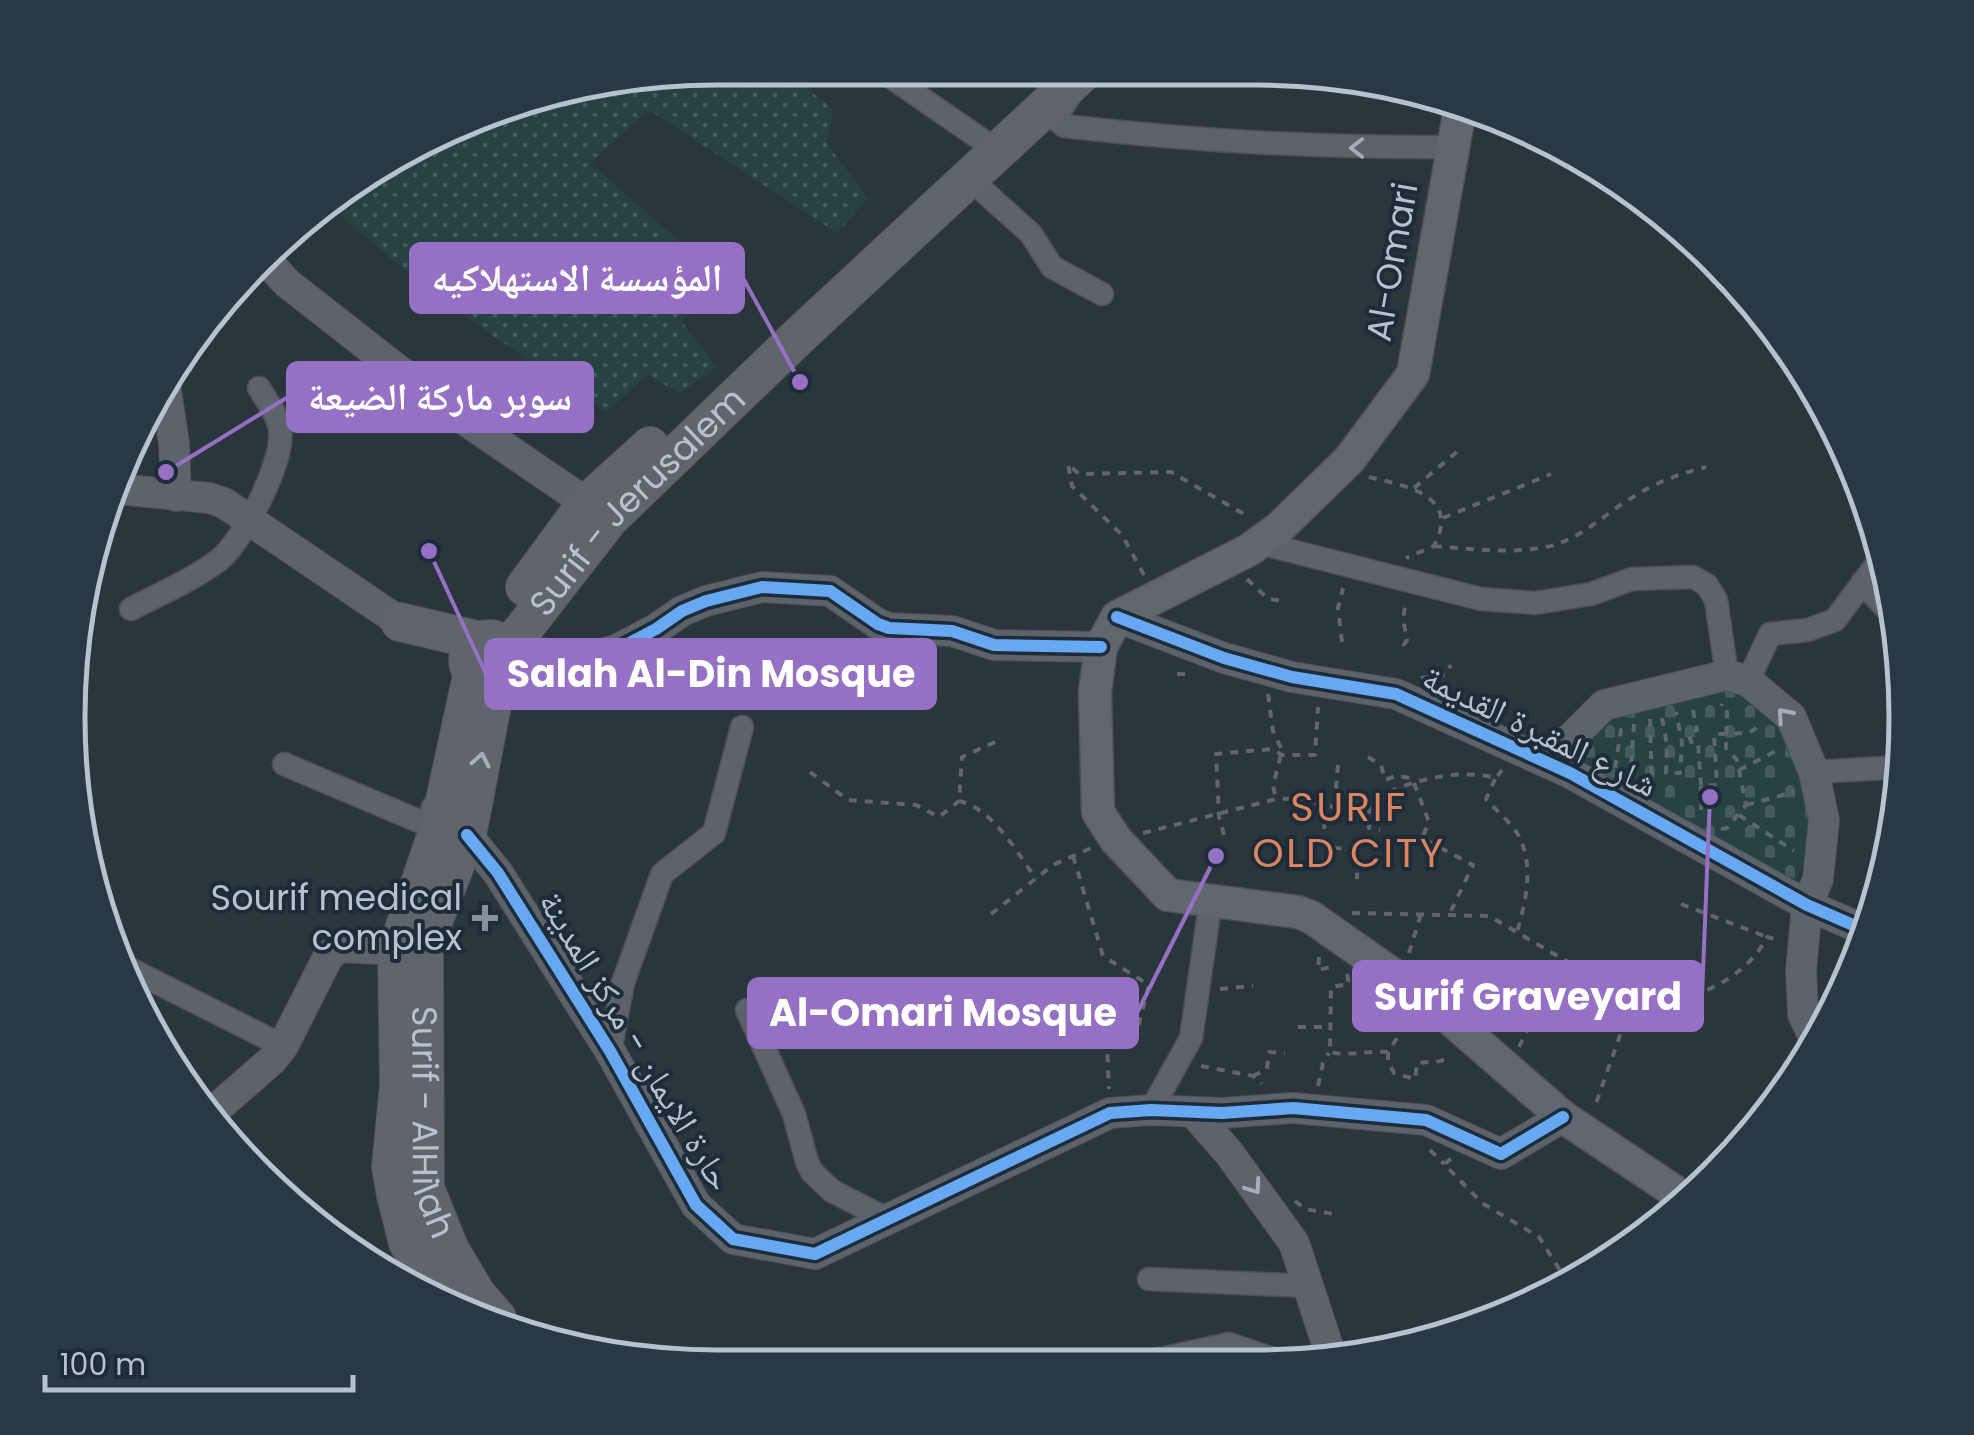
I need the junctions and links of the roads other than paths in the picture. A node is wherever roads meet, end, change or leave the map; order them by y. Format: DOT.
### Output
graph roads {
  1 [pos="903,85"];
  2 [pos="1040,85"];
  3 [pos="1070,85"];
  4 [pos="1075,85"];
  5 [pos="1459,119"];
  6 [pos="982,140"];
  7 [pos="1454,148"];
  8 [pos="970,179"];
  9 [pos="273,267"];
  10 [pos="1102,294"];
  11 [pos="259,388"];
  12 [pos="168,405"];
  13 [pos="127,490"];
  14 [pos="176,496"];
  15 [pos="598,511"];
  16 [pos="249,518"];
  17 [pos="1257,535"];
  18 [pos="1871,571"];
  19 [pos="1862,583"];
  20 [pos="1878,600"];
  21 [pos="131,610"];
  22 [pos="1117,617"];
  23 [pos="400,622"];
  24 [pos="1101,647"];
  25 [pos="489,659"];
  26 [pos="1733,684"];
  27 [pos="742,727"];
  28 [pos="1547,762"];
  29 [pos="284,764"];
  30 [pos="1887,769"];
  31 [pos="1811,781"];
  32 [pos="447,790"];
  33 [pos="467,836"];
  34 [pos="1211,899"];
  35 [pos="1807,906"];
  36 [pos="1853,925"];
  37 [pos="397,950"];
  38 [pos="139,974"];
  39 [pos="747,1010"];
  40 [pos="1808,1026"];
  41 [pos="283,1046"];
  42 [pos="610,1051"];
  43 [pos="216,1103"];
  44 [pos="1151,1110"];
  45 [pos="1193,1112"];
  46 [pos="1572,1123"];
  47 [pos="1675,1192"];
  48 [pos="886,1218"];
  49 [pos="1150,1279"];
  50 [pos="438,1285"];
  51 [pos="1308,1286"];
  52 [pos="486,1306"];
  53 [pos="1328,1346"];
  54 [pos="1202,1350"];
  55 [pos="1247,1350"];
  1 -- 6 [label="street"];
  2 -- 6 [label="main road, Surif - Jerusalem"];
  3 -- 8 [label="main road, Surif - Jerusalem"];
  7 -- 4 [label="street, one-way"];
  5 -- 7 [label="main road, Al-Omari"];
  6 -- 15 [label="main road, Surif - Jerusalem"];
  7 -- 17 [label="main road, Al-Omari"];
  8 -- 10 [label="street"];
  8 -- 15 [label="main road, Surif - Jerusalem"];
  9 -- 15 [label="street"];
  11 -- 16 [label="street"];
  12 -- 14 [label="street"];
  13 -- 14 [label="street"];
  14 -- 16 [label="street"];
  15 -- 25 [label="main road, Surif - Jerusalem"];
  16 -- 21 [label="street"];
  16 -- 23 [label="street"];
  17 -- 22 [label="main road, Al-Omari"];
  17 -- 26 [label="street"];
  18 -- 19 [label="street"];
  19 -- 20 [label="street"];
  19 -- 26 [label="street"];
  22 -- 24 [label="main road"];
  22 -- 28 [label="street, شارع المقبرة القديمة"];
  23 -- 25 [label="main road"];
  24 -- 25 [label="street"];
  24 -- 34 [label="main road"];
  25 -- 32 [label="main road, Surif - AlHilah"];
  33 -- 25 [label="main road, Surif - AlHilah, one-way"];
  26 -- 28 [label="street, شارع المقبرة القديمة"];
  31 -- 26 [label="street, one-way"];
  27 -- 42 [label="street"];
  28 -- 35 [label="street, شارع المقبرة القديمة"];
  29 -- 32 [label="street"];
  30 -- 31 [label="street"];
  31 -- 35 [label="street"];
  32 -- 33 [label="main road"];
  32 -- 37 [label="main road, Surif - AlHilah"];
  33 -- 42 [label="street, حارة الايمان - مركز المدينة"];
  33 -- 52 [label="main road, Surif - AlHilah"];
  34 -- 44 [label="street"];
  34 -- 46 [label="main road"];
  35 -- 36 [label="street, شارع المقبرة القديمة"];
  35 -- 40 [label="street"];
  37 -- 41 [label="street"];
  37 -- 50 [label="main road, Surif - AlHilah"];
  38 -- 41 [label="street"];
  39 -- 48 [label="street"];
  41 -- 43 [label="street"];
  42 -- 48 [label="street, حارة الايمان - مركز المدينة"];
  44 -- 45 [label="street, حارة الايمان - مركز المدينة"];
  44 -- 48 [label="street, حارة الايمان - مركز المدينة"];
  45 -- 46 [label="street, حارة الايمان - مركز المدينة"];
  45 -- 51 [label="street, one-way"];
  46 -- 47 [label="main road"];
  49 -- 51 [label="street"];
  51 -- 53 [label="street"];
  54 -- 55 [label="street"];
}
